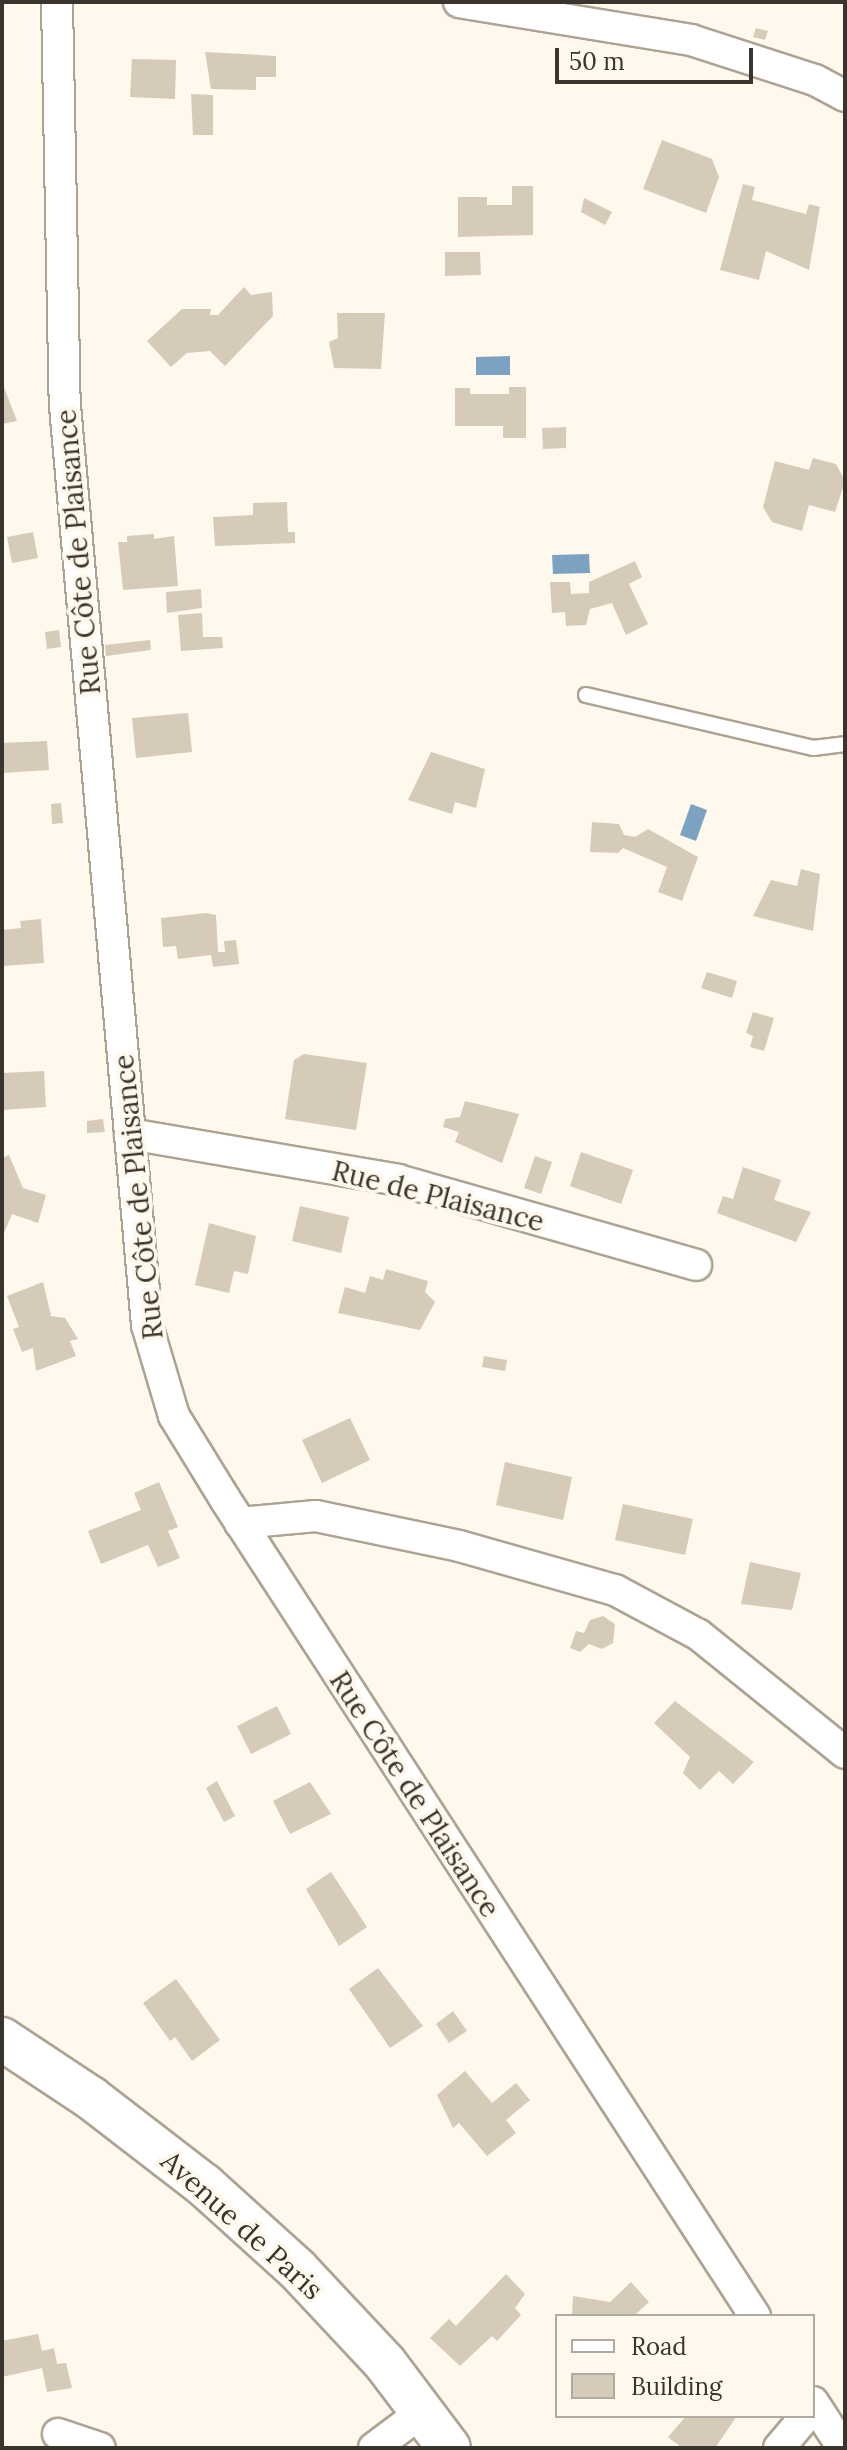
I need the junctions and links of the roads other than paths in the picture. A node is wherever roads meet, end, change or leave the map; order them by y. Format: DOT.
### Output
graph roads {
  1 [pos="57,2"];
  2 [pos="459,2"];
  3 [pos="845,96"];
  4 [pos="586,695"];
  5 [pos="845,744"];
  6 [pos="130,1134"];
  7 [pos="696,1265"];
  8 [pos="240,1523"];
  9 [pos="845,1753"];
  10 [pos="2,2039"];
  11 [pos="754,2314"];
  12 [pos="422,2412"];
  13 [pos="815,2412"];
  14 [pos="804,2418"];
  15 [pos="58,2434"];
  16 [pos="100,2448"];
  17 [pos="374,2448"];
  18 [pos="449,2448"];
  19 [pos="779,2448"];
  20 [pos="843,2448"];
  1 -- 6 [label="street, Rue Côte de Plaisance"];
  2 -- 3 [label="street"];
  4 -- 5 [label="lane"];
  6 -- 7 [label="street, Rue de Plaisance"];
  6 -- 8 [label="street, Rue Côte de Plaisance"];
  8 -- 9 [label="street"];
  8 -- 11 [label="street, Rue Côte de Plaisance"];
  10 -- 12 [label="main road, Avenue de Paris"];
  12 -- 17 [label="street"];
  12 -- 18 [label="main road, Avenue de Paris"];
  13 -- 20 [label="street"];
  14 -- 19 [label="street"];
  15 -- 16 [label="street"];
}
